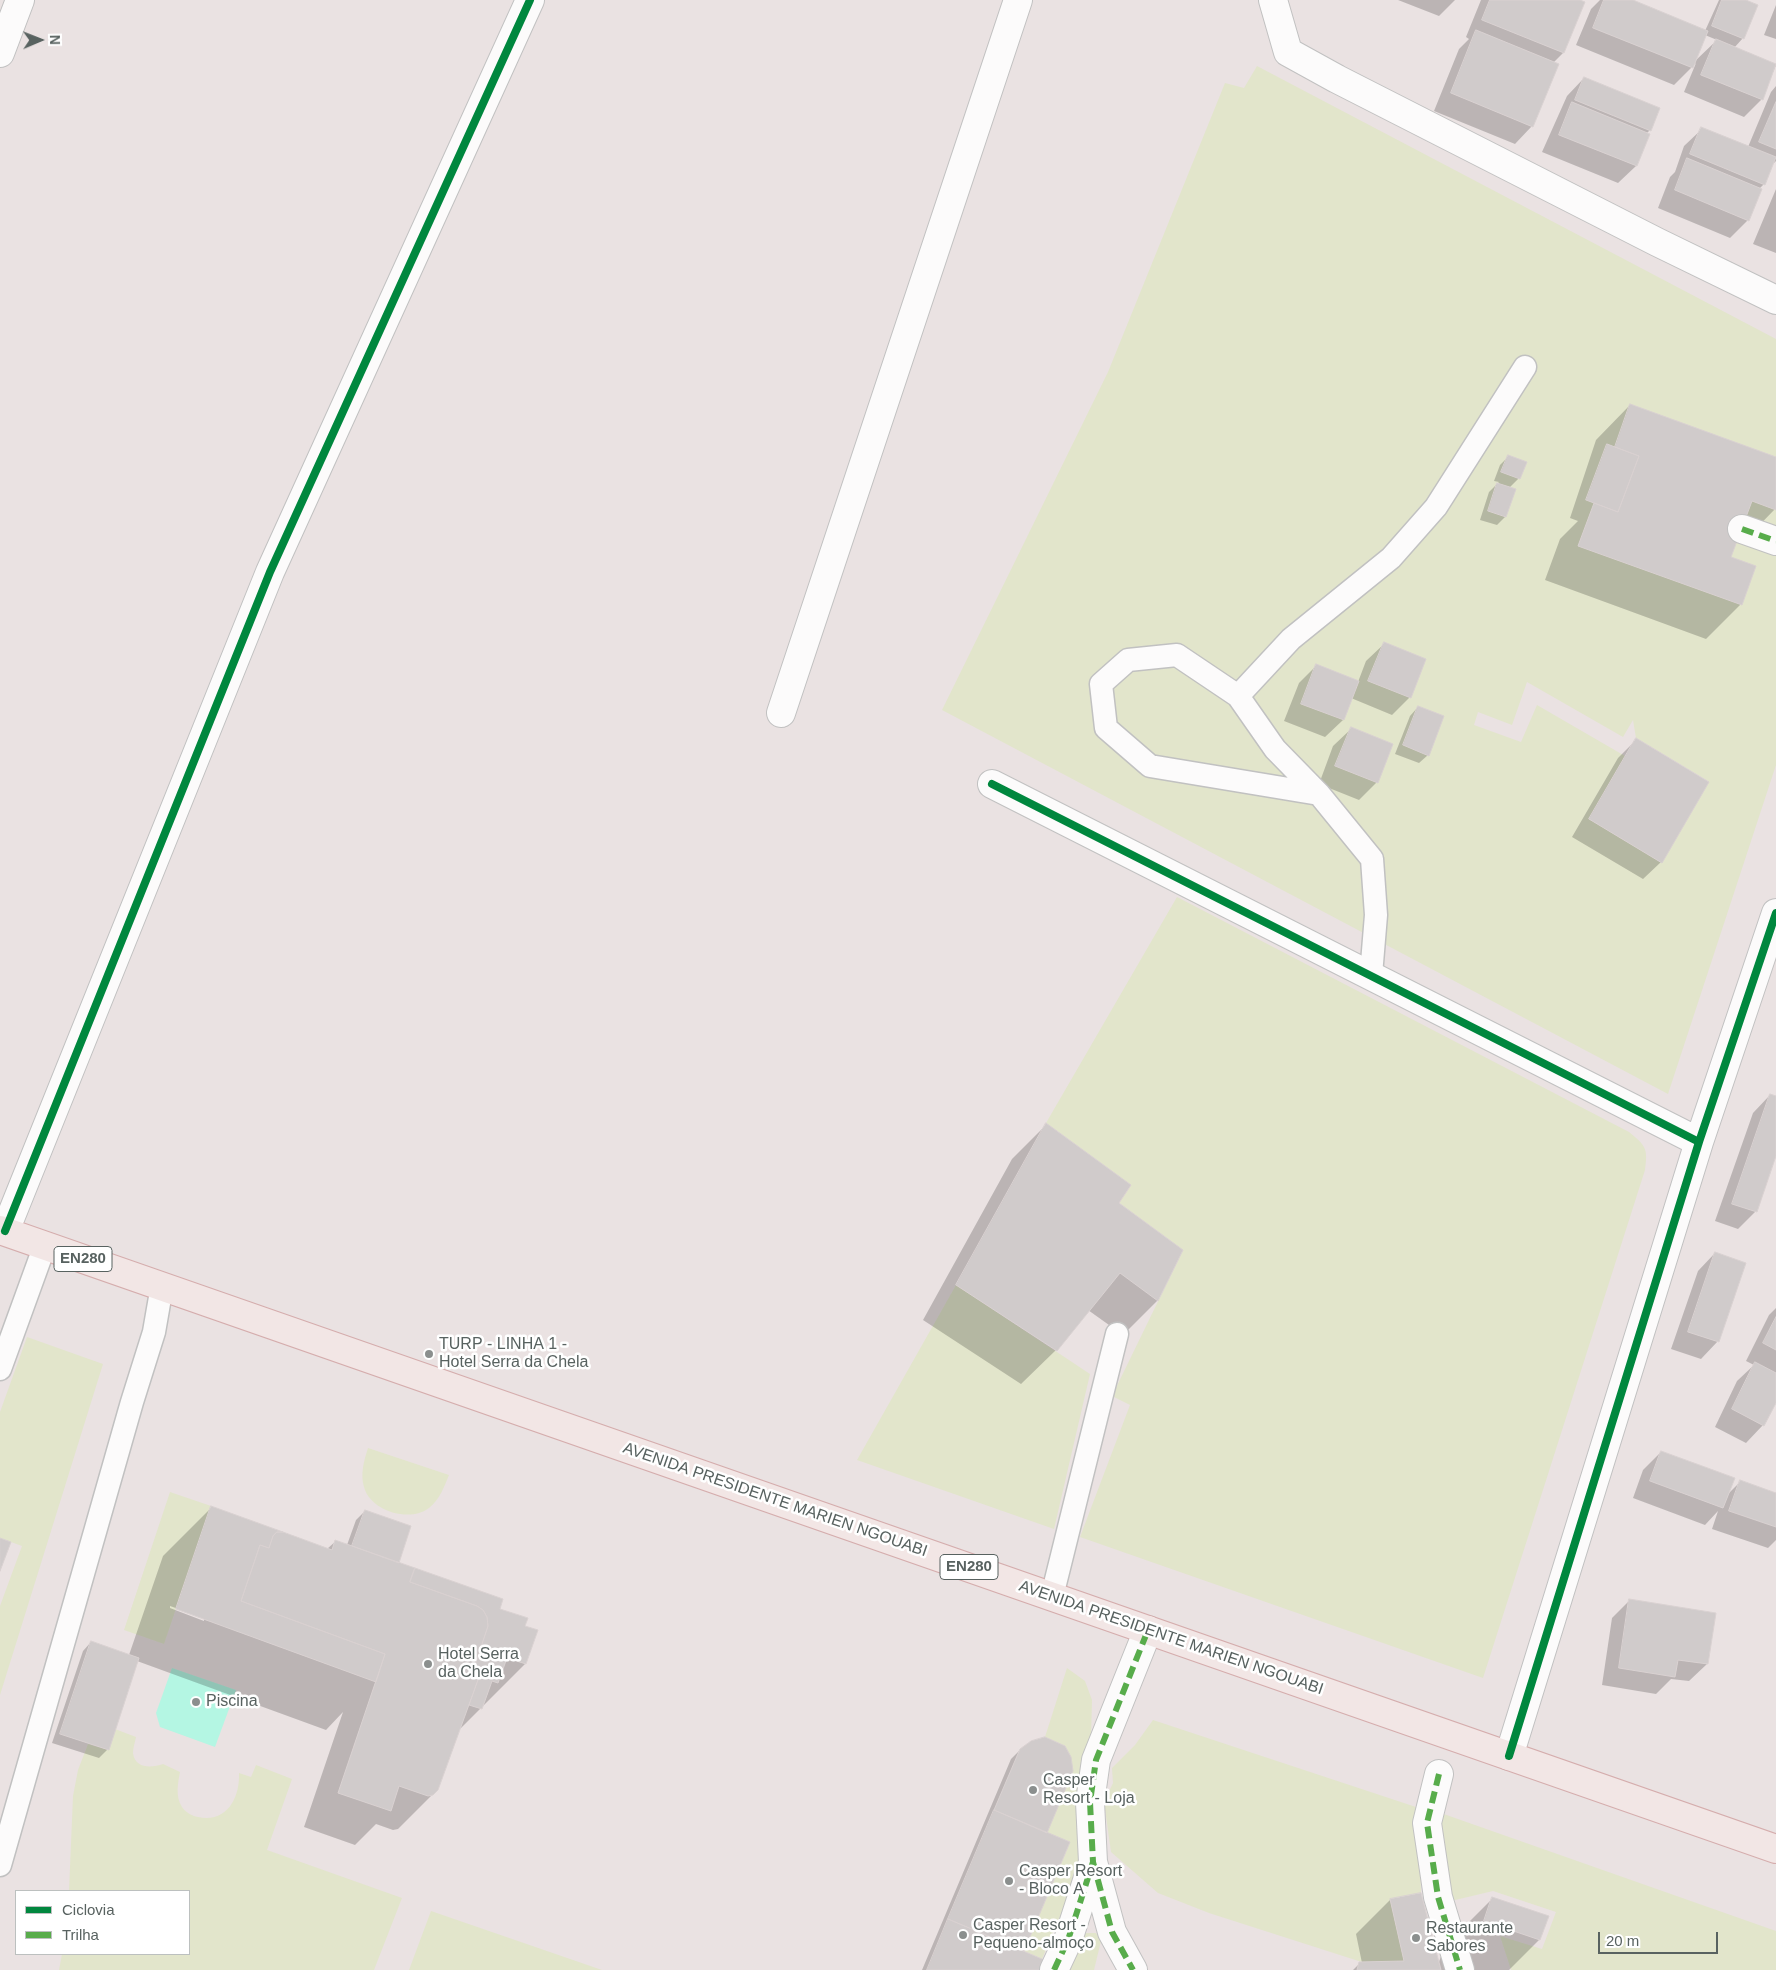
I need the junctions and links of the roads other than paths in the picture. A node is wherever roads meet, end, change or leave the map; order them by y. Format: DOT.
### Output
graph roads {
  1 [pos="20,0"];
  2 [pos="530,0"];
  3 [pos="1018,0"];
  4 [pos="1273,0"];
  5 [pos="0,53"];
  6 [pos="1776,300"];
  7 [pos="1525,367"];
  8 [pos="1742,529"];
  9 [pos="1776,541"];
  10 [pos="1238,696"];
  11 [pos="781,713"];
  12 [pos="992,784"];
  13 [pos="1319,794"];
  14 [pos="1776,913"];
  15 [pos="1371,975"];
  16 [pos="1699,1142"];
  17 [pos="2,1230"];
  18 [pos="45,1245"];
  19 [pos="162,1286"];
  20 [pos="1117,1334"];
  21 [pos="0,1369"];
  22 [pos="1052,1596"];
  23 [pos="1148,1630"];
  24 [pos="1509,1756"];
  25 [pos="1438,1774"];
  26 [pos="1776,1849"];
  27 [pos="1093,1862"];
  28 [pos="0,1865"];
  29 [pos="1128,1967"];
  30 [pos="1054,1970"];
  31 [pos="1460,1970"];
  1 -- 5 [label="street"];
  2 -- 17 [label="street"];
  3 -- 11 [label="street"];
  4 -- 6 [label="street"];
  7 -- 10 [label="lane"];
  8 -- 9 [label="street"];
  10 -- 13 [label="lane"];
  10 -- 13 [label="lane"];
  12 -- 15 [label="street"];
  13 -- 15 [label="lane"];
  14 -- 16 [label="street"];
  15 -- 16 [label="street"];
  16 -- 24 [label="street"];
  17 -- 18 [label="main road, AVENIDA PRESIDENTE MARIEN NGOUABI / EN280"];
  18 -- 19 [label="main road, AVENIDA PRESIDENTE MARIEN NGOUABI / EN280"];
  18 -- 21 [label="lane"];
  19 -- 22 [label="main road, AVENIDA PRESIDENTE MARIEN NGOUABI / EN280"];
  19 -- 28 [label="lane"];
  20 -- 22 [label="lane"];
  22 -- 23 [label="main road, AVENIDA PRESIDENTE MARIEN NGOUABI / EN280"];
  23 -- 24 [label="main road, AVENIDA PRESIDENTE MARIEN NGOUABI / EN280"];
  23 -- 27 [label="street"];
  24 -- 26 [label="main road, AVENIDA PRESIDENTE MARIEN NGOUABI / EN280"];
  25 -- 31 [label="street"];
  27 -- 29 [label="street"];
  27 -- 30 [label="street"];
}
